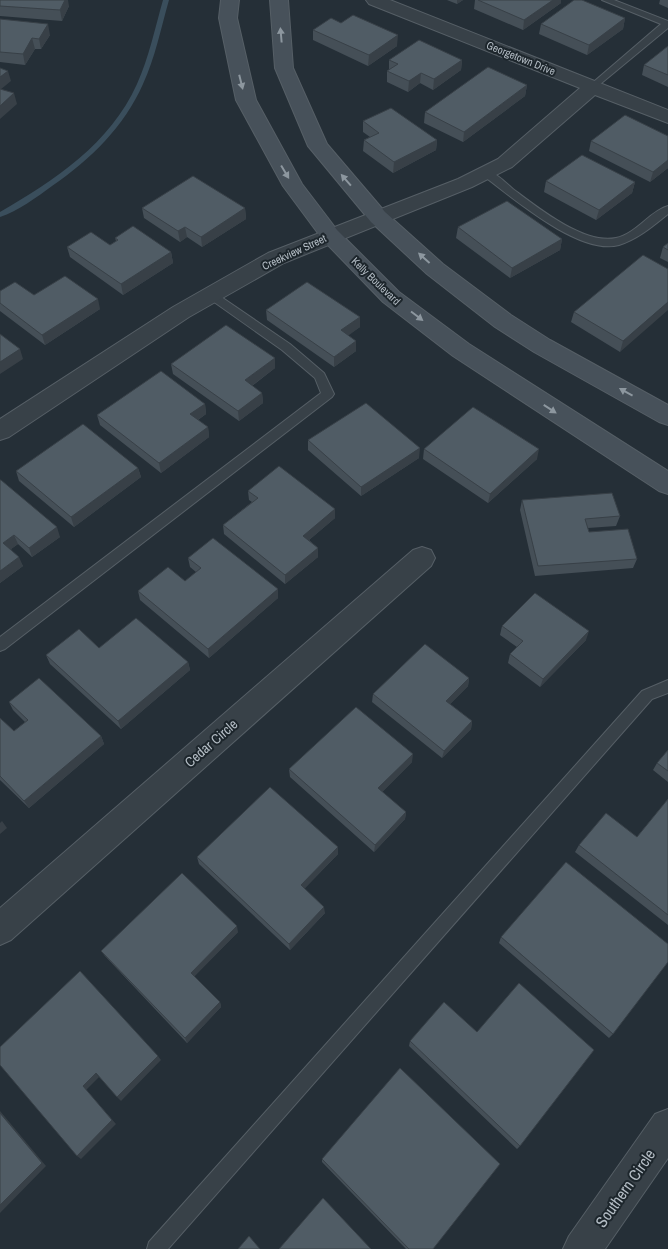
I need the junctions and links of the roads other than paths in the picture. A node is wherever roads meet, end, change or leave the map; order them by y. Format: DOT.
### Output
graph roads {
  1 [pos="230,0"];
  2 [pos="280,0"];
  3 [pos="375,0"];
  4 [pos="606,0"];
  5 [pos="667,24"];
  6 [pos="593,87"];
  7 [pos="668,116"];
  8 [pos="485,172"];
  9 [pos="668,209"];
  10 [pos="378,217"];
  11 [pos="330,235"];
  12 [pos="211,294"];
  13 [pos="668,416"];
  14 [pos="0,431"];
  15 [pos="668,484"];
  16 [pos="422,558"];
  17 [pos="0,645"];
  18 [pos="668,686"];
  19 [pos="0,929"];
  20 [pos="668,1127"];
  21 [pos="156,1249"];
  22 [pos="582,1249"];
  1 -- 11 [label="main road, Kelly Boulevard, one-way"];
  10 -- 2 [label="main road, one-way"];
  3 -- 6 [label="street, Georgetown Drive"];
  4 -- 5 [label="lane"];
  5 -- 6 [label="lane"];
  6 -- 7 [label="street, Georgetown Drive"];
  6 -- 8 [label="street, Creekview Street"];
  8 -- 9 [label="lane"];
  8 -- 10 [label="street, Creekview Street"];
  10 -- 11 [label="street, Creekview Street"];
  13 -- 10 [label="main road, one-way"];
  11 -- 12 [label="street, Creekview Street"];
  11 -- 15 [label="main road, Kelly Boulevard, one-way"];
  12 -- 14 [label="street, Creekview Street"];
  12 -- 17 [label="lane"];
  16 -- 19 [label="street, Cedar Circle"];
  18 -- 21 [label="lane"];
  20 -- 22 [label="street, Southern Circle"];
}
